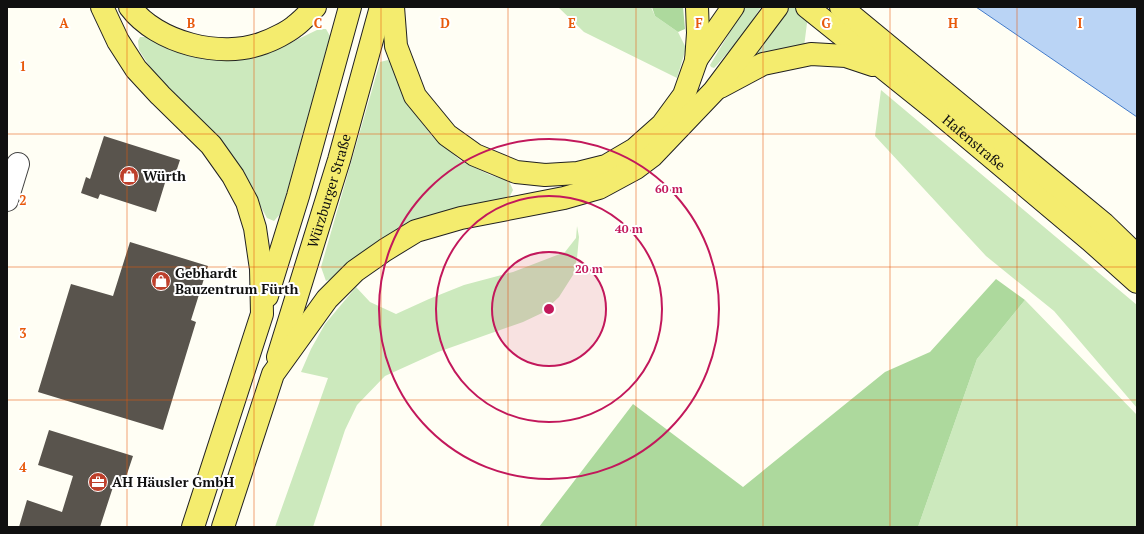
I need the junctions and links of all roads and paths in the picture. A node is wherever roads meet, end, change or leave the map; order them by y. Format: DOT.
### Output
graph roads {
  1 [pos="102,7"];
  2 [pos="130,7"];
  3 [pos="315,7"];
  4 [pos="350,7"];
  5 [pos="381,7"];
  6 [pos="393,7"];
  7 [pos="697,7"];
  8 [pos="733,7"];
  9 [pos="777,7"];
  10 [pos="807,7"];
  11 [pos="842,7"];
  12 [pos="696,61"];
  13 [pos="886,70"];
  14 [pos="714,90"];
  15 [pos="18,164"];
  16 [pos="7,200"];
  17 [pos="1137,256"];
  18 [pos="1137,282"];
  19 [pos="262,314"];
  20 [pos="273,374"];
  21 [pos="193,527"];
  22 [pos="223,527"];
  1 -- 19 [label="main road"];
  2 -- 3 [label="main road"];
  4 -- 19 [label="main road, Würzburger Straße"];
  5 -- 20 [label="main road, Würzburger Straße"];
  6 -- 12 [label="main road"];
  7 -- 12 [label="main road"];
  8 -- 12 [label="main road"];
  9 -- 14 [label="main road"];
  10 -- 13 [label="main road, Hafenstraße"];
  11 -- 17 [label="main road, Hafenstraße"];
  13 -- 14 [label="main road"];
  13 -- 18 [label="main road, Hafenstraße"];
  14 -- 20 [label="main road"];
  15 -- 16 [label="street"];
  19 -- 21 [label="main road, Würzburger Straße"];
  20 -- 22 [label="main road, Würzburger Straße"];
}
